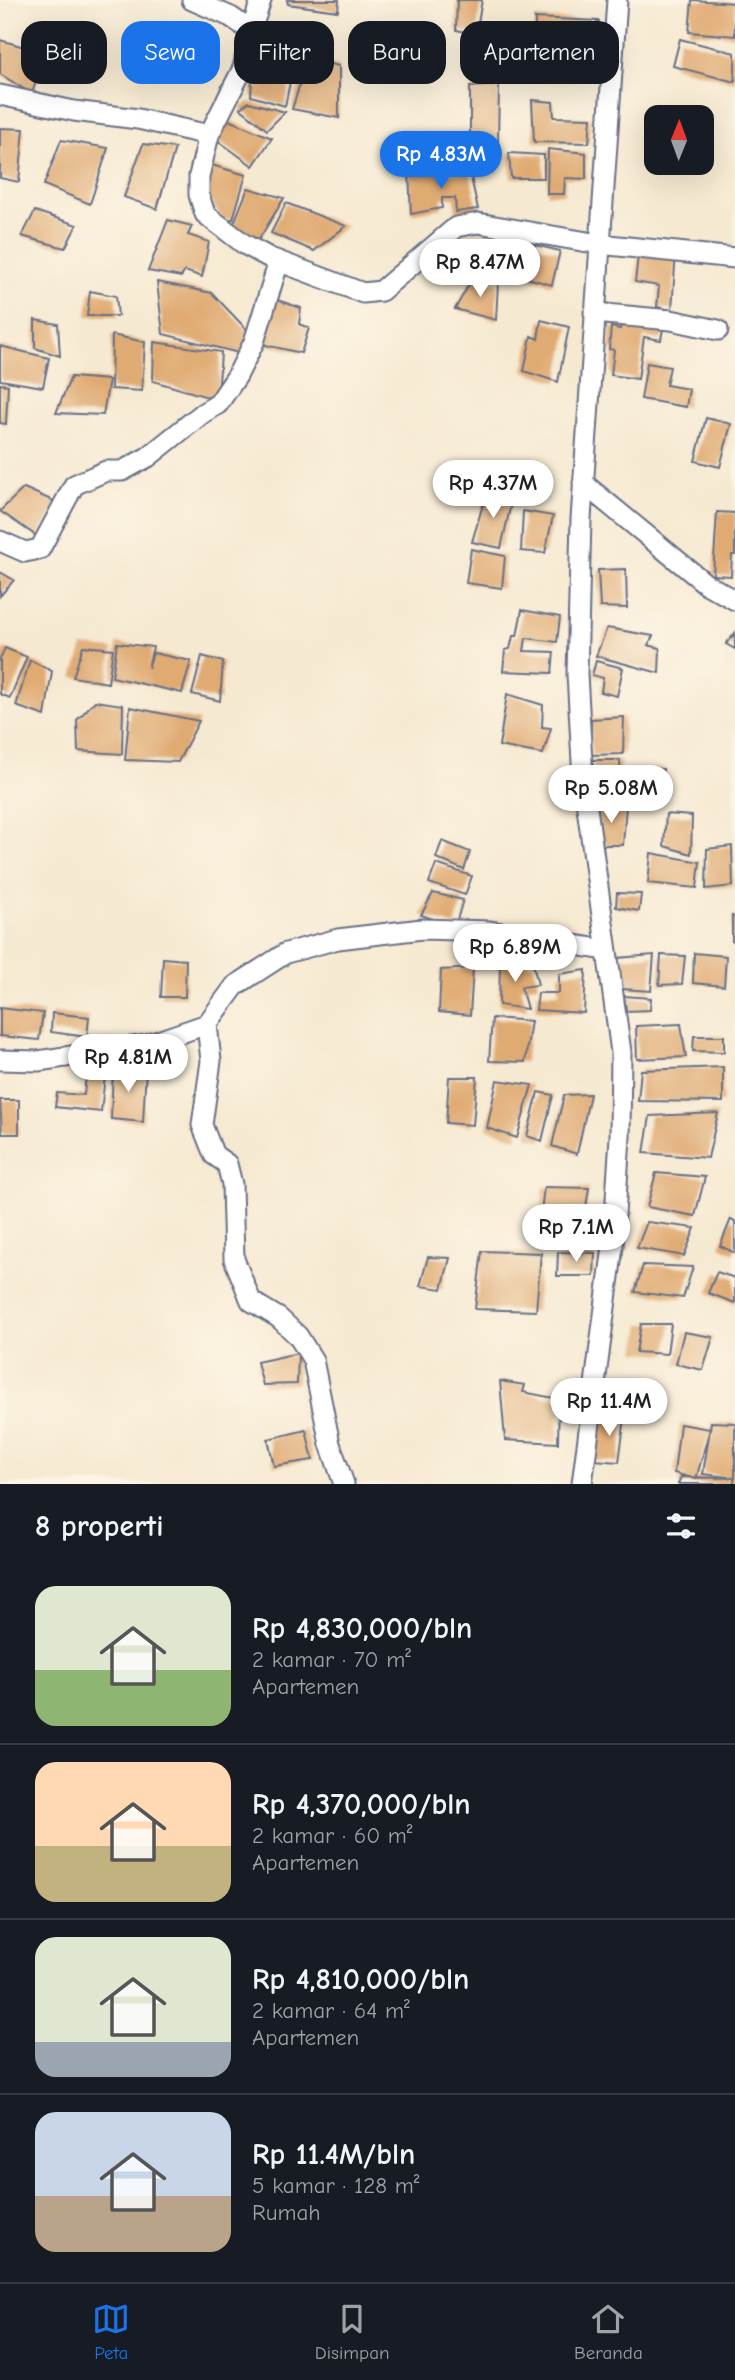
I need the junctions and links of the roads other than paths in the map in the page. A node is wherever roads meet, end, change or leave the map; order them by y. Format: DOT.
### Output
graph roads {
  1 [pos="192,0"];
  2 [pos="261,0"];
  3 [pos="617,0"];
  4 [pos="237,21"];
  5 [pos="254,21"];
  6 [pos="235,84"];
  7 [pos="0,95"];
  8 [pos="209,135"];
  9 [pos="599,244"];
  10 [pos="735,258"];
  11 [pos="279,261"];
  12 [pos="594,313"];
  13 [pos="718,330"];
  14 [pos="583,484"];
  15 [pos="0,541"];
  16 [pos="735,600"];
  17 [pos="605,950"];
  18 [pos="207,1024"];
  19 [pos="0,1059"];
  20 [pos="344,1484"];
  21 [pos="582,1484"];
  1 -- 4 [label="street"];
  2 -- 5 [label="street"];
  3 -- 9 [label="street"];
  6 -- 8 [label="street"];
  7 -- 8 [label="street"];
  8 -- 11 [label="street"];
  9 -- 10 [label="street"];
  9 -- 11 [label="street"];
  9 -- 12 [label="street"];
  11 -- 15 [label="street"];
  12 -- 13 [label="street"];
  12 -- 14 [label="street"];
  14 -- 16 [label="street"];
  14 -- 17 [label="street"];
  17 -- 18 [label="street"];
  17 -- 21 [label="street"];
  18 -- 19 [label="street"];
  18 -- 20 [label="street"];
}
